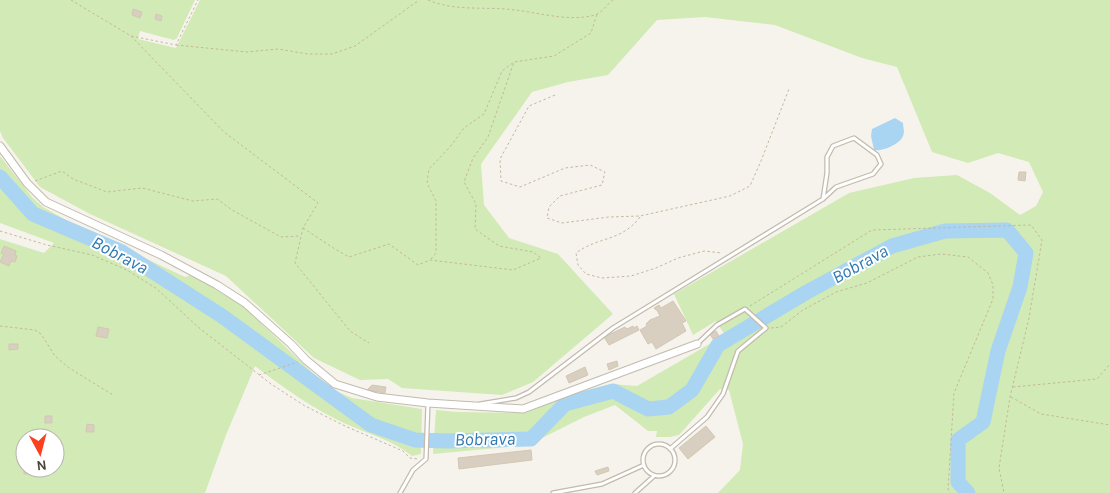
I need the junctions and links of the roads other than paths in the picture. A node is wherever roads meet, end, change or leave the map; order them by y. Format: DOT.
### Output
graph roads {
  1 [pos="0,146"];
  2 [pos="823,199"];
  3 [pos="697,344"];
  4 [pos="428,403"];
  5 [pos="470,406"];
  6 [pos="670,449"];
  7 [pos="644,465"];
  8 [pos="654,476"];
  9 [pos="400,493"];
  10 [pos="553,493"];
  11 [pos="635,493"];
  1 -- 4 [label="street"];
  2 -- 2 [label="lane"];
  2 -- 5 [label="lane"];
  3 -- 5 [label="street"];
  3 -- 6 [label="lane"];
  4 -- 5 [label="street"];
  4 -- 9 [label="lane"];
  6 -- 7 [label="lane"];
  6 -- 8 [label="lane"];
  7 -- 8 [label="lane"];
  7 -- 10 [label="lane"];
  8 -- 11 [label="lane"];
}
